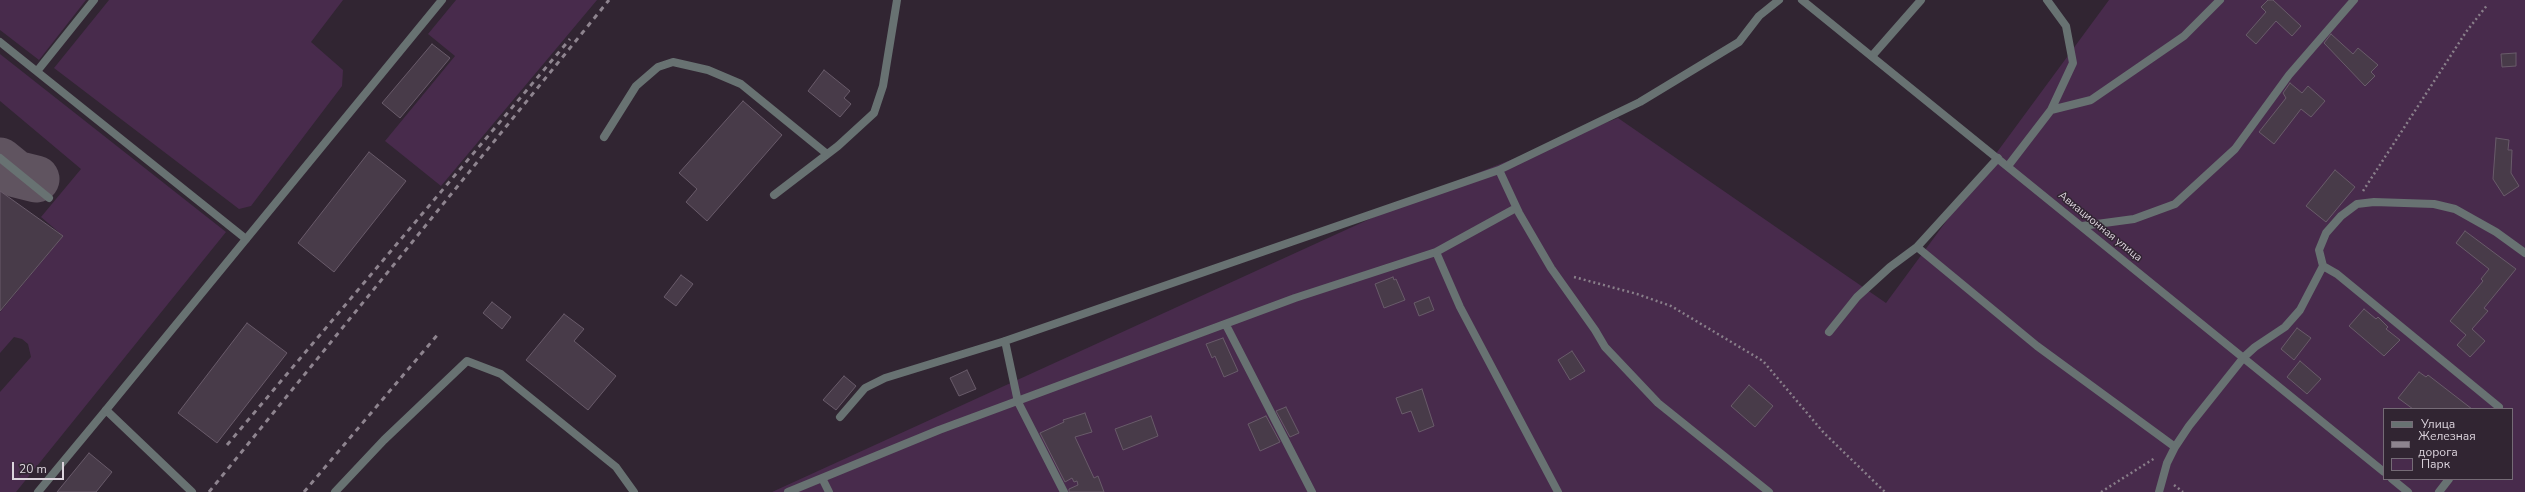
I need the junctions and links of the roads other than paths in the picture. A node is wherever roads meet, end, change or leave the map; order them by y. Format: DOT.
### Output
graph roads {
  1 [pos="94,0"];
  2 [pos="442,0"];
  3 [pos="897,0"];
  4 [pos="1779,0"];
  5 [pos="1802,0"];
  6 [pos="1921,0"];
  7 [pos="2047,0"];
  8 [pos="2220,0"];
  9 [pos="2354,0"];
  10 [pos="0,42"];
  11 [pos="1872,56"];
  12 [pos="38,70"];
  13 [pos="2050,110"];
  14 [pos="604,137"];
  15 [pos="827,154"];
  16 [pos="0,158"];
  17 [pos="1998,158"];
  18 [pos="2008,166"];
  19 [pos="1499,170"];
  20 [pos="774,195"];
  21 [pos="49,198"];
  22 [pos="1516,208"];
  23 [pos="2082,226"];
  24 [pos="246,239"];
  25 [pos="1917,247"];
  26 [pos="1436,252"];
  27 [pos="2525,253"];
  28 [pos="2323,266"];
  29 [pos="1226,325"];
  30 [pos="1829,332"];
  31 [pos="1005,341"];
  32 [pos="2244,357"];
  33 [pos="1018,402"];
  34 [pos="2498,408"];
  35 [pos="106,410"];
  36 [pos="840,416"];
  37 [pos="2175,446"];
  38 [pos="2383,471"];
  39 [pos="822,478"];
  40 [pos="2393,480"];
  41 [pos="2448,480"];
  42 [pos="38,492"];
  43 [pos="192,492"];
  44 [pos="335,492"];
  45 [pos="634,492"];
  46 [pos="788,492"];
  47 [pos="829,492"];
  48 [pos="1064,492"];
  49 [pos="1312,492"];
  50 [pos="1558,492"];
  51 [pos="1770,492"];
  52 [pos="2159,492"];
  53 [pos="2408,492"];
  54 [pos="2438,492"];
  1 -- 12 [label="street"];
  2 -- 24 [label="street"];
  3 -- 15 [label="street"];
  4 -- 19 [label="street"];
  5 -- 11 [label="street, Авиационная улица"];
  6 -- 11 [label="street"];
  7 -- 13 [label="street"];
  8 -- 13 [label="street"];
  9 -- 23 [label="street"];
  10 -- 12 [label="street"];
  11 -- 17 [label="street, Авиационная улица"];
  12 -- 24 [label="street"];
  13 -- 18 [label="street"];
  14 -- 15 [label="street"];
  15 -- 20 [label="street"];
  16 -- 21 [label="street"];
  17 -- 18 [label="street, Авиационная улица"];
  17 -- 25 [label="street"];
  18 -- 23 [label="street, Авиационная улица"];
  19 -- 22 [label="street"];
  19 -- 31 [label="street"];
  22 -- 26 [label="street"];
  22 -- 51 [label="street"];
  23 -- 32 [label="street, Авиационная улица"];
  24 -- 35 [label="street"];
  25 -- 30 [label="street"];
  25 -- 37 [label="street"];
  26 -- 29 [label="street"];
  26 -- 50 [label="street"];
  27 -- 28 [label="street"];
  28 -- 32 [label="street"];
  28 -- 34 [label="street"];
  29 -- 33 [label="street"];
  29 -- 49 [label="street"];
  31 -- 33 [label="street"];
  31 -- 36 [label="street"];
  32 -- 37 [label="street"];
  32 -- 38 [label="street, Авиационная улица"];
  33 -- 39 [label="street"];
  33 -- 48 [label="street"];
  35 -- 42 [label="street"];
  35 -- 43 [label="street"];
  37 -- 52 [label="street"];
  39 -- 46 [label="street"];
  39 -- 47 [label="street"];
  40 -- 53 [label="street"];
  41 -- 54 [label="street"];
  44 -- 45 [label="street"];
}
